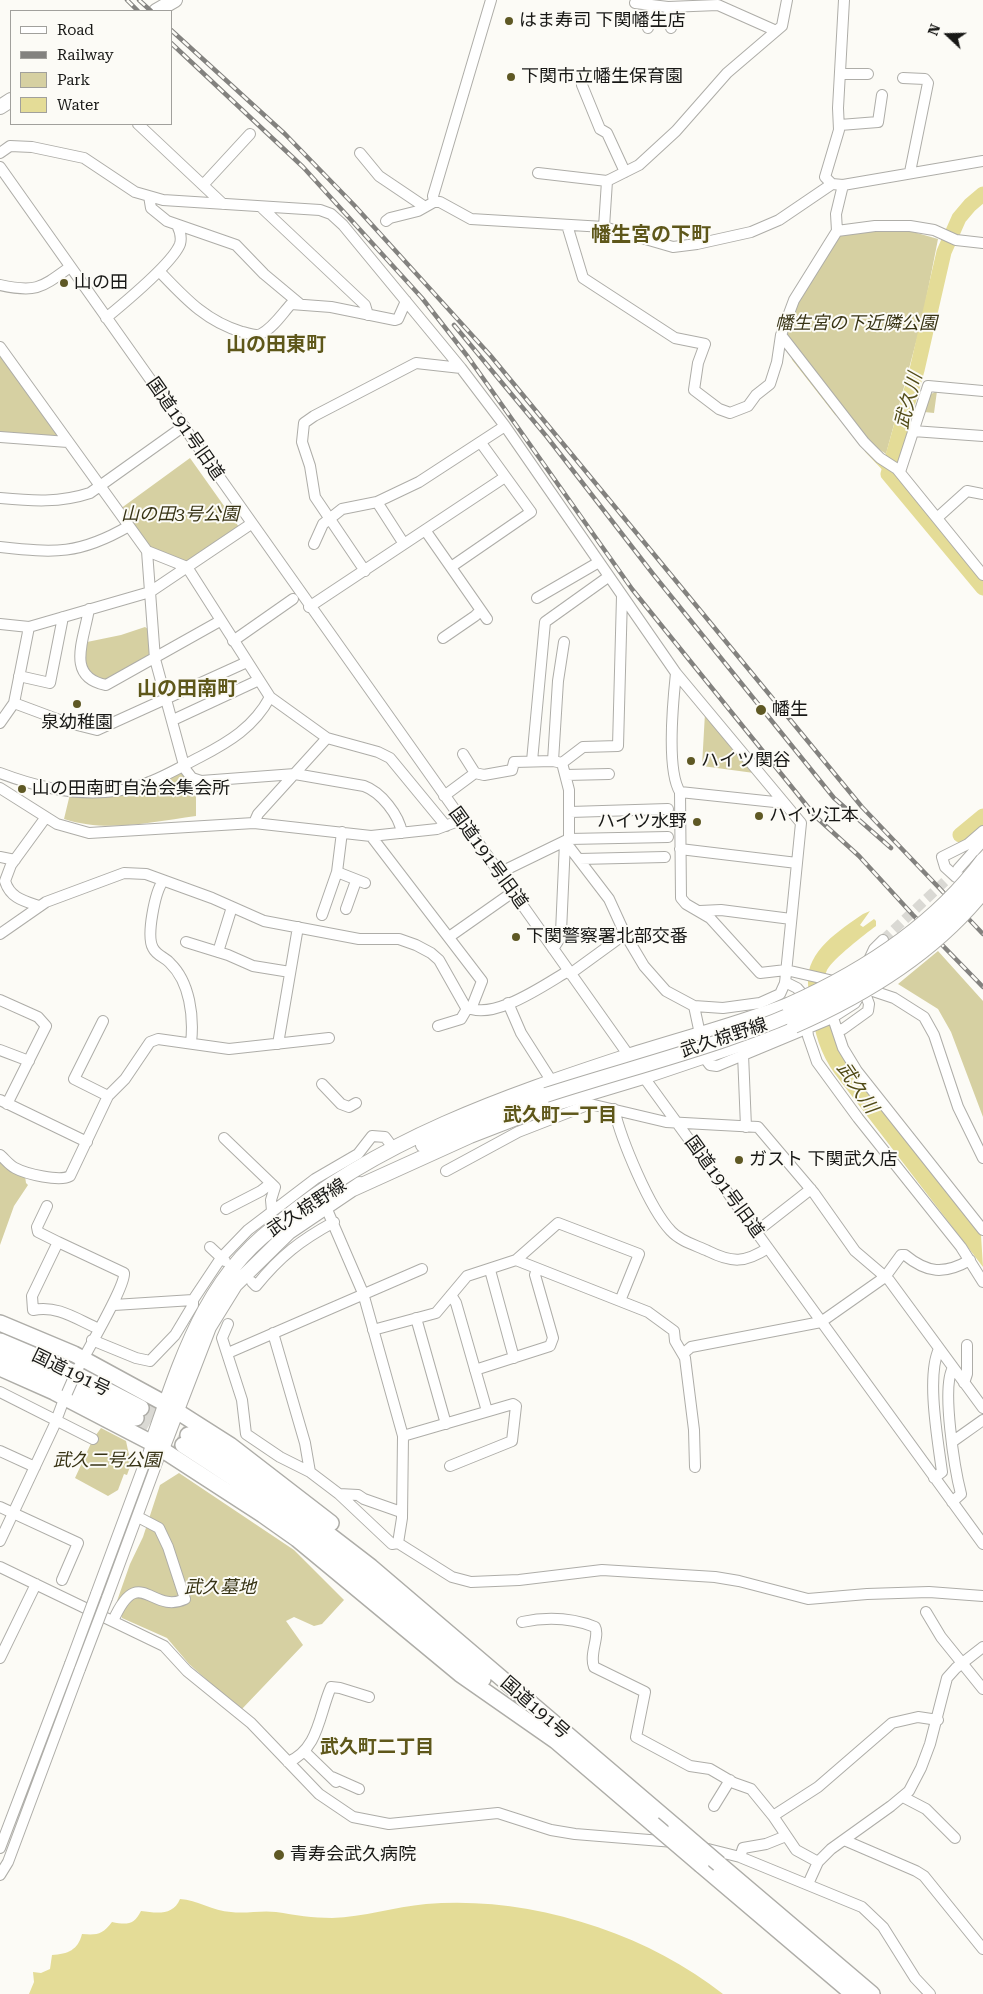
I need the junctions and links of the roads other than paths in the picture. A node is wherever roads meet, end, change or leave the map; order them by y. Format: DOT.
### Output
graph roads {
  1 [pos="491,0"];
  2 [pos="787,0"];
  3 [pos="844,0"];
  4 [pos="172,1"];
  5 [pos="635,3"];
  6 [pos="653,6"];
  7 [pos="668,7"];
  8 [pos="158,10"];
  9 [pos="648,28"];
  10 [pos="671,28"];
  11 [pos="775,32"];
  12 [pos="840,74"];
  13 [pos="868,74"];
  14 [pos="904,78"];
  15 [pos="582,85"];
  16 [pos="882,95"];
  17 [pos="139,125"];
  18 [pos="840,125"];
  19 [pos="250,134"];
  20 [pos="0,153"];
  21 [pos="360,153"];
  22 [pos="983,161"];
  23 [pos="0,167"];
  24 [pos="538,172"];
  25 [pos="625,172"];
  26 [pos="910,172"];
  27 [pos="607,181"];
  28 [pos="832,184"];
  29 [pos="843,184"];
  30 [pos="203,185"];
  31 [pos="149,196"];
  32 [pos="223,204"];
  33 [pos="429,204"];
  34 [pos="261,207"];
  35 [pos="386,221"];
  36 [pos="177,225"];
  37 [pos="567,225"];
  38 [pos="604,227"];
  39 [pos="837,231"];
  40 [pos="983,243"];
  41 [pos="70,267"];
  42 [pos="159,270"];
  43 [pos="0,285"];
  44 [pos="406,301"];
  45 [pos="300,304"];
  46 [pos="368,315"];
  47 [pos="106,318"];
  48 [pos="781,335"];
  49 [pos="0,348"];
  50 [pos="462,368"];
  51 [pos="983,391"];
  52 [pos="184,426"];
  53 [pos="506,426"];
  54 [pos="913,431"];
  55 [pos="983,436"];
  56 [pos="0,437"];
  57 [pos="68,442"];
  58 [pos="481,443"];
  59 [pos="898,470"];
  60 [pos="505,477"];
  61 [pos="101,487"];
  62 [pos="983,494"];
  63 [pos="0,498"];
  64 [pos="377,502"];
  65 [pos="328,518"];
  66 [pos="937,518"];
  67 [pos="251,524"];
  68 [pos="129,526"];
  69 [pos="425,530"];
  70 [pos="314,544"];
  71 [pos="404,544"];
  72 [pos="0,547"];
  73 [pos="147,551"];
  74 [pos="599,562"];
  75 [pos="187,567"];
  76 [pos="450,567"];
  77 [pos="365,571"];
  78 [pos="983,575"];
  79 [pos="608,577"];
  80 [pos="150,592"];
  81 [pos="622,596"];
  82 [pos="537,598"];
  83 [pos="293,599"];
  84 [pos="309,607"];
  85 [pos="89,610"];
  86 [pos="63,617"];
  87 [pos="220,621"];
  88 [pos="0,624"];
  89 [pos="30,627"];
  90 [pos="443,638"];
  91 [pos="233,641"];
  92 [pos="564,642"];
  93 [pos="155,659"];
  94 [pos="248,662"];
  95 [pos="676,673"];
  96 [pos="19,676"];
  97 [pos="259,680"];
  98 [pos="270,696"];
  99 [pos="166,699"];
  100 [pos="14,703"];
  101 [pos="173,720"];
  102 [pos="0,723"];
  103 [pos="327,738"];
  104 [pos="462,754"];
  105 [pos="532,761"];
  106 [pos="558,762"];
  107 [pos="185,765"];
  108 [pos="475,773"];
  109 [pos="0,774"];
  110 [pos="296,774"];
  111 [pos="609,774"];
  112 [pos="566,775"];
  113 [pos="0,788"];
  114 [pos="680,792"];
  115 [pos="444,796"];
  116 [pos="784,803"];
  117 [pos="668,809"];
  118 [pos="570,812"];
  119 [pos="46,817"];
  120 [pos="461,820"];
  121 [pos="254,823"];
  122 [pos="446,826"];
  123 [pos="983,831"];
  124 [pos="342,832"];
  125 [pos="402,833"];
  126 [pos="372,836"];
  127 [pos="668,837"];
  128 [pos="983,841"];
  129 [pos="566,842"];
  130 [pos="680,849"];
  131 [pos="0,857"];
  132 [pos="665,857"];
  133 [pos="15,860"];
  134 [pos="579,860"];
  135 [pos="983,860"];
  136 [pos="796,863"];
  137 [pos="958,869"];
  138 [pos="337,872"];
  139 [pos="499,873"];
  140 [pos="983,877"];
  141 [pos="164,881"];
  142 [pos="2,883"];
  143 [pos="512,892"];
  144 [pos="983,892"];
  145 [pos="39,906"];
  146 [pos="232,907"];
  147 [pos="346,909"];
  148 [pos="700,911"];
  149 [pos="322,915"];
  150 [pos="790,919"];
  151 [pos="298,927"];
  152 [pos="0,934"];
  153 [pos="625,934"];
  154 [pos="448,937"];
  155 [pos="883,940"];
  156 [pos="186,942"];
  157 [pos="553,949"];
  158 [pos="218,952"];
  159 [pos="786,970"];
  160 [pos="290,972"];
  161 [pos="569,973"];
  162 [pos="785,982"];
  163 [pos="862,988"];
  164 [pos="0,1000"];
  165 [pos="508,1003"];
  166 [pos="694,1006"];
  167 [pos="470,1008"];
  168 [pos="832,1018"];
  169 [pos="103,1022"];
  170 [pos="438,1026"];
  171 [pos="804,1028"];
  172 [pos="838,1030"];
  173 [pos="700,1034"];
  174 [pos="329,1038"];
  175 [pos="679,1041"];
  176 [pos="191,1043"];
  177 [pos="278,1044"];
  178 [pos="0,1050"];
  179 [pos="743,1054"];
  180 [pos="629,1056"];
  181 [pos="705,1057"];
  182 [pos="29,1061"];
  183 [pos="582,1072"];
  184 [pos="549,1077"];
  185 [pos="643,1077"];
  186 [pos="322,1084"];
  187 [pos="108,1096"];
  188 [pos="589,1099"];
  189 [pos="3,1102"];
  190 [pos="356,1103"];
  191 [pos="614,1109"];
  192 [pos="678,1123"];
  193 [pos="746,1127"];
  194 [pos="224,1138"];
  195 [pos="87,1142"];
  196 [pos="431,1142"];
  197 [pos="394,1148"];
  198 [pos="0,1154"];
  199 [pos="983,1158"];
  200 [pos="446,1172"];
  201 [pos="270,1184"];
  202 [pos="353,1189"];
  203 [pos="811,1189"];
  204 [pos="325,1205"];
  205 [pos="47,1206"];
  206 [pos="226,1209"];
  207 [pos="275,1218"];
  208 [pos="334,1222"];
  209 [pos="983,1230"];
  210 [pos="756,1232"];
  211 [pos="58,1242"];
  212 [pos="210,1247"];
  213 [pos="768,1248"];
  214 [pos="223,1260"];
  215 [pos="516,1260"];
  216 [pos="970,1260"];
  217 [pos="422,1269"];
  218 [pos="537,1269"];
  219 [pos="490,1270"];
  220 [pos="884,1277"];
  221 [pos="252,1282"];
  222 [pos="983,1282"];
  223 [pos="362,1293"];
  224 [pos="451,1295"];
  225 [pos="193,1300"];
  226 [pos="620,1302"];
  227 [pos="114,1304"];
  228 [pos="416,1318"];
  229 [pos="821,1322"];
  230 [pos="0,1323"];
  231 [pos="228,1324"];
  232 [pos="99,1329"];
  233 [pos="373,1330"];
  234 [pos="273,1333"];
  235 [pos="92,1340"];
  236 [pos="0,1341"];
  237 [pos="967,1345"];
  238 [pos="939,1349"];
  239 [pos="228,1352"];
  240 [pos="684,1353"];
  241 [pos="0,1354"];
  242 [pos="514,1358"];
  243 [pos="80,1363"];
  244 [pos="0,1368"];
  245 [pos="953,1368"];
  246 [pos="475,1370"];
  247 [pos="964,1382"];
  248 [pos="0,1392"];
  249 [pos="66,1395"];
  250 [pos="170,1406"];
  251 [pos="983,1408"];
  252 [pos="487,1412"];
  253 [pos="56,1419"];
  254 [pos="983,1420"];
  255 [pos="446,1424"];
  256 [pos="403,1436"];
  257 [pos="93,1439"];
  258 [pos="952,1442"];
  259 [pos="157,1446"];
  260 [pos="0,1451"];
  261 [pos="450,1466"];
  262 [pos="35,1467"];
  263 [pos="695,1467"];
  264 [pos="310,1472"];
  265 [pos="934,1478"];
  266 [pos="339,1494"];
  267 [pos="952,1502"];
  268 [pos="0,1507"];
  269 [pos="401,1512"];
  270 [pos="13,1513"];
  271 [pos="138,1517"];
  272 [pos="0,1541"];
  273 [pos="398,1543"];
  274 [pos="983,1544"];
  275 [pos="0,1567"];
  276 [pos="62,1580"];
  277 [pos="36,1584"];
  278 [pos="983,1596"];
  279 [pos="926,1612"];
  280 [pos="113,1621"];
  281 [pos="522,1622"];
  282 [pos="439,1625"];
  283 [pos="983,1647"];
  284 [pos="0,1658"];
  285 [pos="962,1663"];
  286 [pos="983,1689"];
  287 [pos="370,1697"];
  288 [pos="938,1720"];
  289 [pos="556,1741"];
  290 [pos="305,1752"];
  291 [pos="288,1762"];
  292 [pos="730,1780"];
  293 [pos="359,1789"];
  294 [pos="903,1797"];
  295 [pos="714,1806"];
  296 [pos="773,1816"];
  297 [pos="786,1836"];
  298 [pos="955,1838"];
  299 [pos="844,1840"];
  300 [pos="0,1848"];
  301 [pos="740,1857"];
  302 [pos="818,1862"];
  303 [pos="0,1876"];
  304 [pos="808,1884"];
  305 [pos="983,1949"];
  306 [pos="853,1994"];
  307 [pos="872,1994"];
  308 [pos="930,1994"];
  1 -- 33 [label="street"];
  2 -- 11 [label="street"];
  3 -- 12 [label="street"];
  4 -- 8 [label="main road"];
  5 -- 6 [label="street"];
  6 -- 7 [label="street"];
  6 -- 9 [label="street"];
  7 -- 10 [label="street"];
  7 -- 11 [label="street"];
  11 -- 25 [label="street"];
  12 -- 13 [label="street"];
  12 -- 18 [label="street"];
  14 -- 26 [label="street"];
  15 -- 25 [label="street"];
  16 -- 18 [label="street"];
  17 -- 30 [label="street"];
  18 -- 28 [label="street"];
  19 -- 30 [label="street"];
  20 -- 31 [label="street"];
  21 -- 33 [label="street"];
  22 -- 26 [label="street"];
  23 -- 41 [label="street, 国道191号旧道"];
  24 -- 27 [label="street"];
  25 -- 27 [label="street"];
  26 -- 29 [label="street"];
  27 -- 38 [label="street"];
  28 -- 29 [label="street"];
  28 -- 38 [label="street"];
  29 -- 39 [label="street"];
  30 -- 32 [label="street"];
  31 -- 32 [label="street"];
  31 -- 36 [label="street"];
  32 -- 34 [label="street"];
  33 -- 35 [label="street"];
  33 -- 37 [label="street"];
  34 -- 44 [label="street"];
  34 -- 46 [label="street"];
  36 -- 42 [label="street"];
  36 -- 45 [label="street"];
  37 -- 38 [label="street"];
  37 -- 48 [label="street"];
  39 -- 40 [label="street"];
  39 -- 48 [label="street"];
  41 -- 43 [label="street"];
  41 -- 47 [label="street, 国道191号旧道"];
  42 -- 45 [label="street"];
  42 -- 47 [label="street"];
  44 -- 46 [label="street"];
  44 -- 50 [label="street"];
  45 -- 46 [label="street"];
  47 -- 52 [label="street, 国道191号旧道"];
  48 -- 59 [label="street"];
  49 -- 57 [label="street"];
  50 -- 53 [label="street"];
  50 -- 65 [label="street"];
  51 -- 54 [label="street"];
  52 -- 61 [label="street"];
  52 -- 67 [label="street, 国道191号旧道"];
  53 -- 58 [label="street"];
  53 -- 74 [label="street"];
  54 -- 55 [label="street"];
  54 -- 59 [label="street"];
  56 -- 57 [label="street"];
  57 -- 61 [label="street"];
  58 -- 60 [label="street"];
  58 -- 64 [label="street"];
  59 -- 66 [label="street"];
  60 -- 69 [label="street"];
  60 -- 76 [label="street"];
  61 -- 63 [label="street"];
  61 -- 68 [label="street"];
  62 -- 66 [label="street"];
  64 -- 65 [label="street"];
  64 -- 71 [label="street"];
  65 -- 70 [label="street"];
  65 -- 77 [label="street"];
  66 -- 78 [label="street"];
  67 -- 75 [label="street"];
  67 -- 84 [label="street, 国道191号旧道"];
  68 -- 72 [label="street"];
  68 -- 73 [label="street"];
  69 -- 71 [label="street"];
  69 -- 76 [label="street"];
  71 -- 77 [label="street"];
  73 -- 75 [label="street"];
  73 -- 80 [label="street"];
  74 -- 79 [label="street"];
  74 -- 82 [label="street"];
  75 -- 80 [label="street"];
  75 -- 87 [label="street"];
  76 -- 90 [label="street"];
  77 -- 84 [label="street"];
  79 -- 81 [label="street"];
  79 -- 105 [label="street"];
  80 -- 85 [label="street"];
  80 -- 93 [label="street"];
  81 -- 95 [label="street"];
  81 -- 106 [label="street"];
  83 -- 91 [label="street"];
  84 -- 115 [label="street, 国道191号旧道"];
  85 -- 86 [label="street"];
  85 -- 93 [label="street"];
  86 -- 89 [label="street"];
  86 -- 96 [label="street"];
  87 -- 91 [label="street"];
  87 -- 93 [label="street"];
  88 -- 89 [label="street"];
  89 -- 96 [label="street"];
  91 -- 94 [label="street"];
  92 -- 106 [label="street"];
  93 -- 99 [label="street"];
  94 -- 97 [label="street"];
  94 -- 99 [label="street"];
  95 -- 114 [label="street"];
  95 -- 116 [label="street"];
  96 -- 100 [label="street"];
  97 -- 98 [label="street"];
  97 -- 101 [label="street"];
  98 -- 103 [label="street"];
  98 -- 107 [label="street"];
  99 -- 100 [label="street"];
  99 -- 101 [label="street"];
  100 -- 102 [label="street"];
  101 -- 107 [label="street"];
  103 -- 110 [label="street"];
  103 -- 122 [label="street"];
  104 -- 108 [label="street"];
  105 -- 106 [label="street"];
  105 -- 108 [label="street"];
  106 -- 112 [label="street"];
  107 -- 109 [label="street"];
  107 -- 110 [label="street"];
  108 -- 115 [label="street"];
  110 -- 121 [label="street"];
  110 -- 125 [label="street"];
  111 -- 112 [label="street"];
  112 -- 118 [label="street"];
  113 -- 119 [label="street"];
  114 -- 116 [label="street"];
  114 -- 130 [label="street"];
  115 -- 120 [label="street, 国道191号旧道"];
  116 -- 136 [label="street"];
  117 -- 118 [label="street"];
  118 -- 129 [label="street"];
  119 -- 121 [label="street"];
  119 -- 133 [label="street"];
  120 -- 122 [label="street"];
  120 -- 139 [label="street, 国道191号旧道"];
  121 -- 124 [label="street"];
  122 -- 125 [label="street"];
  123 -- 140 [label="street"];
  124 -- 126 [label="street"];
  124 -- 138 [label="street"];
  125 -- 126 [label="street"];
  126 -- 154 [label="street"];
  127 -- 129 [label="street"];
  128 -- 137 [label="street"];
  129 -- 134 [label="street"];
  129 -- 139 [label="street"];
  129 -- 157 [label="street"];
  130 -- 136 [label="street"];
  130 -- 148 [label="street"];
  131 -- 133 [label="street"];
  132 -- 134 [label="street"];
  133 -- 142 [label="street"];
  134 -- 153 [label="street"];
  135 -- 173 [label="main road, bridge"];
  136 -- 150 [label="street"];
  138 -- 147 [label="street"];
  138 -- 149 [label="street"];
  139 -- 143 [label="street, 国道191号旧道"];
  140 -- 196 [label="main road, 武久椋野線, bridge"];
  141 -- 145 [label="street"];
  141 -- 146 [label="street"];
  141 -- 176 [label="street"];
  142 -- 145 [label="street"];
  143 -- 154 [label="street"];
  143 -- 157 [label="street, 国道191号旧道"];
  144 -- 171 [label="main road, bridge"];
  145 -- 152 [label="street"];
  146 -- 151 [label="street"];
  146 -- 158 [label="street"];
  148 -- 150 [label="street"];
  148 -- 159 [label="street"];
  150 -- 159 [label="street"];
  151 -- 160 [label="street"];
  151 -- 167 [label="street"];
  153 -- 161 [label="street"];
  153 -- 166 [label="street"];
  154 -- 167 [label="street"];
  155 -- 163 [label="street"];
  156 -- 158 [label="street"];
  157 -- 161 [label="street, 国道191号旧道"];
  158 -- 160 [label="street"];
  159 -- 162 [label="street"];
  159 -- 163 [label="street"];
  160 -- 177 [label="street"];
  161 -- 165 [label="street"];
  161 -- 180 [label="street, 国道191号旧道"];
  162 -- 166 [label="street"];
  162 -- 171 [label="street"];
  163 -- 168 [label="street"];
  163 -- 172 [label="street"];
  163 -- 199 [label="street"];
  164 -- 182 [label="street"];
  165 -- 167 [label="street"];
  165 -- 184 [label="street"];
  166 -- 173 [label="street"];
  167 -- 170 [label="street"];
  168 -- 171 [label="street"];
  168 -- 172 [label="street"];
  169 -- 187 [label="street"];
  171 -- 179 [label="street"];
  171 -- 181 [label="main road"];
  171 -- 216 [label="street"];
  172 -- 209 [label="street"];
  173 -- 175 [label="main road"];
  174 -- 177 [label="street"];
  175 -- 180 [label="main road"];
  175 -- 181 [label="street"];
  176 -- 177 [label="street"];
  176 -- 187 [label="street"];
  178 -- 182 [label="street"];
  179 -- 181 [label="street"];
  179 -- 193 [label="street"];
  180 -- 183 [label="main road"];
  180 -- 185 [label="street, 国道191号旧道"];
  181 -- 185 [label="main road"];
  182 -- 189 [label="street"];
  183 -- 188 [label="street"];
  183 -- 197 [label="main road"];
  185 -- 188 [label="main road"];
  185 -- 192 [label="street, 国道191号旧道"];
  186 -- 190 [label="street"];
  187 -- 195 [label="street"];
  188 -- 191 [label="street"];
  188 -- 200 [label="street"];
  188 -- 202 [label="main road"];
  189 -- 195 [label="street"];
  191 -- 192 [label="street"];
  191 -- 213 [label="street"];
  192 -- 193 [label="street"];
  192 -- 210 [label="street, 国道191号旧道"];
  193 -- 203 [label="street"];
  194 -- 201 [label="street"];
  195 -- 198 [label="street"];
  196 -- 202 [label="main road, 武久椋野線"];
  196 -- 207 [label="main road, 武久椋野線"];
  197 -- 207 [label="main road"];
  197 -- 207 [label="street"];
  201 -- 206 [label="street"];
  201 -- 207 [label="street"];
  202 -- 204 [label="main road, 武久椋野線"];
  203 -- 210 [label="street"];
  203 -- 220 [label="street"];
  204 -- 208 [label="street"];
  204 -- 250 [label="main road, 武久椋野線"];
  205 -- 211 [label="street"];
  207 -- 214 [label="street"];
  207 -- 250 [label="main road, 武久椋野線"];
  208 -- 221 [label="street"];
  208 -- 223 [label="street"];
  210 -- 213 [label="street, 国道191号旧道"];
  211 -- 227 [label="street"];
  211 -- 232 [label="street"];
  212 -- 214 [label="street"];
  213 -- 229 [label="street, 国道191号旧道"];
  214 -- 225 [label="street"];
  215 -- 218 [label="street"];
  215 -- 219 [label="street"];
  215 -- 226 [label="street"];
  216 -- 220 [label="street"];
  216 -- 222 [label="street"];
  217 -- 223 [label="street"];
  218 -- 226 [label="street"];
  218 -- 242 [label="street"];
  219 -- 224 [label="street"];
  219 -- 242 [label="street"];
  220 -- 229 [label="street"];
  220 -- 238 [label="street"];
  223 -- 233 [label="street"];
  223 -- 234 [label="street"];
  224 -- 228 [label="street"];
  224 -- 246 [label="street"];
  225 -- 227 [label="street"];
  225 -- 235 [label="street"];
  226 -- 240 [label="street"];
  227 -- 232 [label="street"];
  228 -- 233 [label="street"];
  228 -- 255 [label="street"];
  229 -- 240 [label="street"];
  229 -- 265 [label="street, 国道191号旧道"];
  230 -- 243 [label="highway"];
  231 -- 239 [label="street"];
  232 -- 235 [label="street"];
  233 -- 256 [label="street"];
  234 -- 239 [label="street"];
  234 -- 264 [label="street"];
  235 -- 243 [label="street"];
  236 -- 241 [label="highway, 国道191号"];
  237 -- 247 [label="street"];
  238 -- 245 [label="street"];
  238 -- 265 [label="street"];
  239 -- 264 [label="street"];
  240 -- 263 [label="street"];
  242 -- 246 [label="street"];
  243 -- 249 [label="street, bridge"];
  243 -- 250 [label="highway"];
  244 -- 249 [label="highway"];
  245 -- 247 [label="street"];
  245 -- 258 [label="street"];
  246 -- 252 [label="street"];
  247 -- 251 [label="street"];
  248 -- 253 [label="street"];
  249 -- 253 [label="street"];
  249 -- 259 [label="highway"];
  250 -- 259 [label="main road, 武久椋野線"];
  250 -- 282 [label="highway"];
  252 -- 255 [label="street"];
  252 -- 261 [label="street"];
  253 -- 257 [label="street"];
  253 -- 262 [label="street"];
  254 -- 258 [label="street"];
  255 -- 256 [label="street"];
  256 -- 269 [label="street"];
  258 -- 267 [label="street"];
  259 -- 271 [label="street"];
  259 -- 289 [label="highway"];
  259 -- 300 [label="street, bridge"];
  260 -- 262 [label="street"];
  262 -- 270 [label="street"];
  264 -- 266 [label="street"];
  265 -- 267 [label="street, 国道191号旧道"];
  266 -- 269 [label="street"];
  266 -- 273 [label="street"];
  267 -- 274 [label="street, 国道191号旧道"];
  268 -- 270 [label="street"];
  269 -- 273 [label="street"];
  270 -- 272 [label="street"];
  270 -- 276 [label="street"];
  271 -- 280 [label="street"];
  271 -- 303 [label="street, bridge"];
  273 -- 278 [label="street"];
  275 -- 277 [label="street"];
  277 -- 280 [label="street"];
  277 -- 284 [label="street"];
  279 -- 285 [label="street"];
  280 -- 291 [label="street"];
  281 -- 292 [label="street"];
  282 -- 289 [label="highway, 国道191号"];
  282 -- 307 [label="highway, 国道191号, bridge"];
  283 -- 285 [label="street"];
  285 -- 286 [label="street"];
  285 -- 288 [label="street"];
  287 -- 290 [label="street"];
  288 -- 294 [label="street"];
  288 -- 296 [label="street"];
  289 -- 306 [label="highway, 国道191号, bridge"];
  290 -- 291 [label="street"];
  290 -- 293 [label="street"];
  291 -- 301 [label="street"];
  292 -- 295 [label="street"];
  292 -- 296 [label="street"];
  294 -- 298 [label="street"];
  294 -- 299 [label="street"];
  296 -- 297 [label="street"];
  297 -- 301 [label="street"];
  297 -- 302 [label="street"];
  299 -- 302 [label="street"];
  299 -- 305 [label="street"];
  301 -- 304 [label="street"];
  302 -- 304 [label="street"];
  304 -- 308 [label="street"];
}
